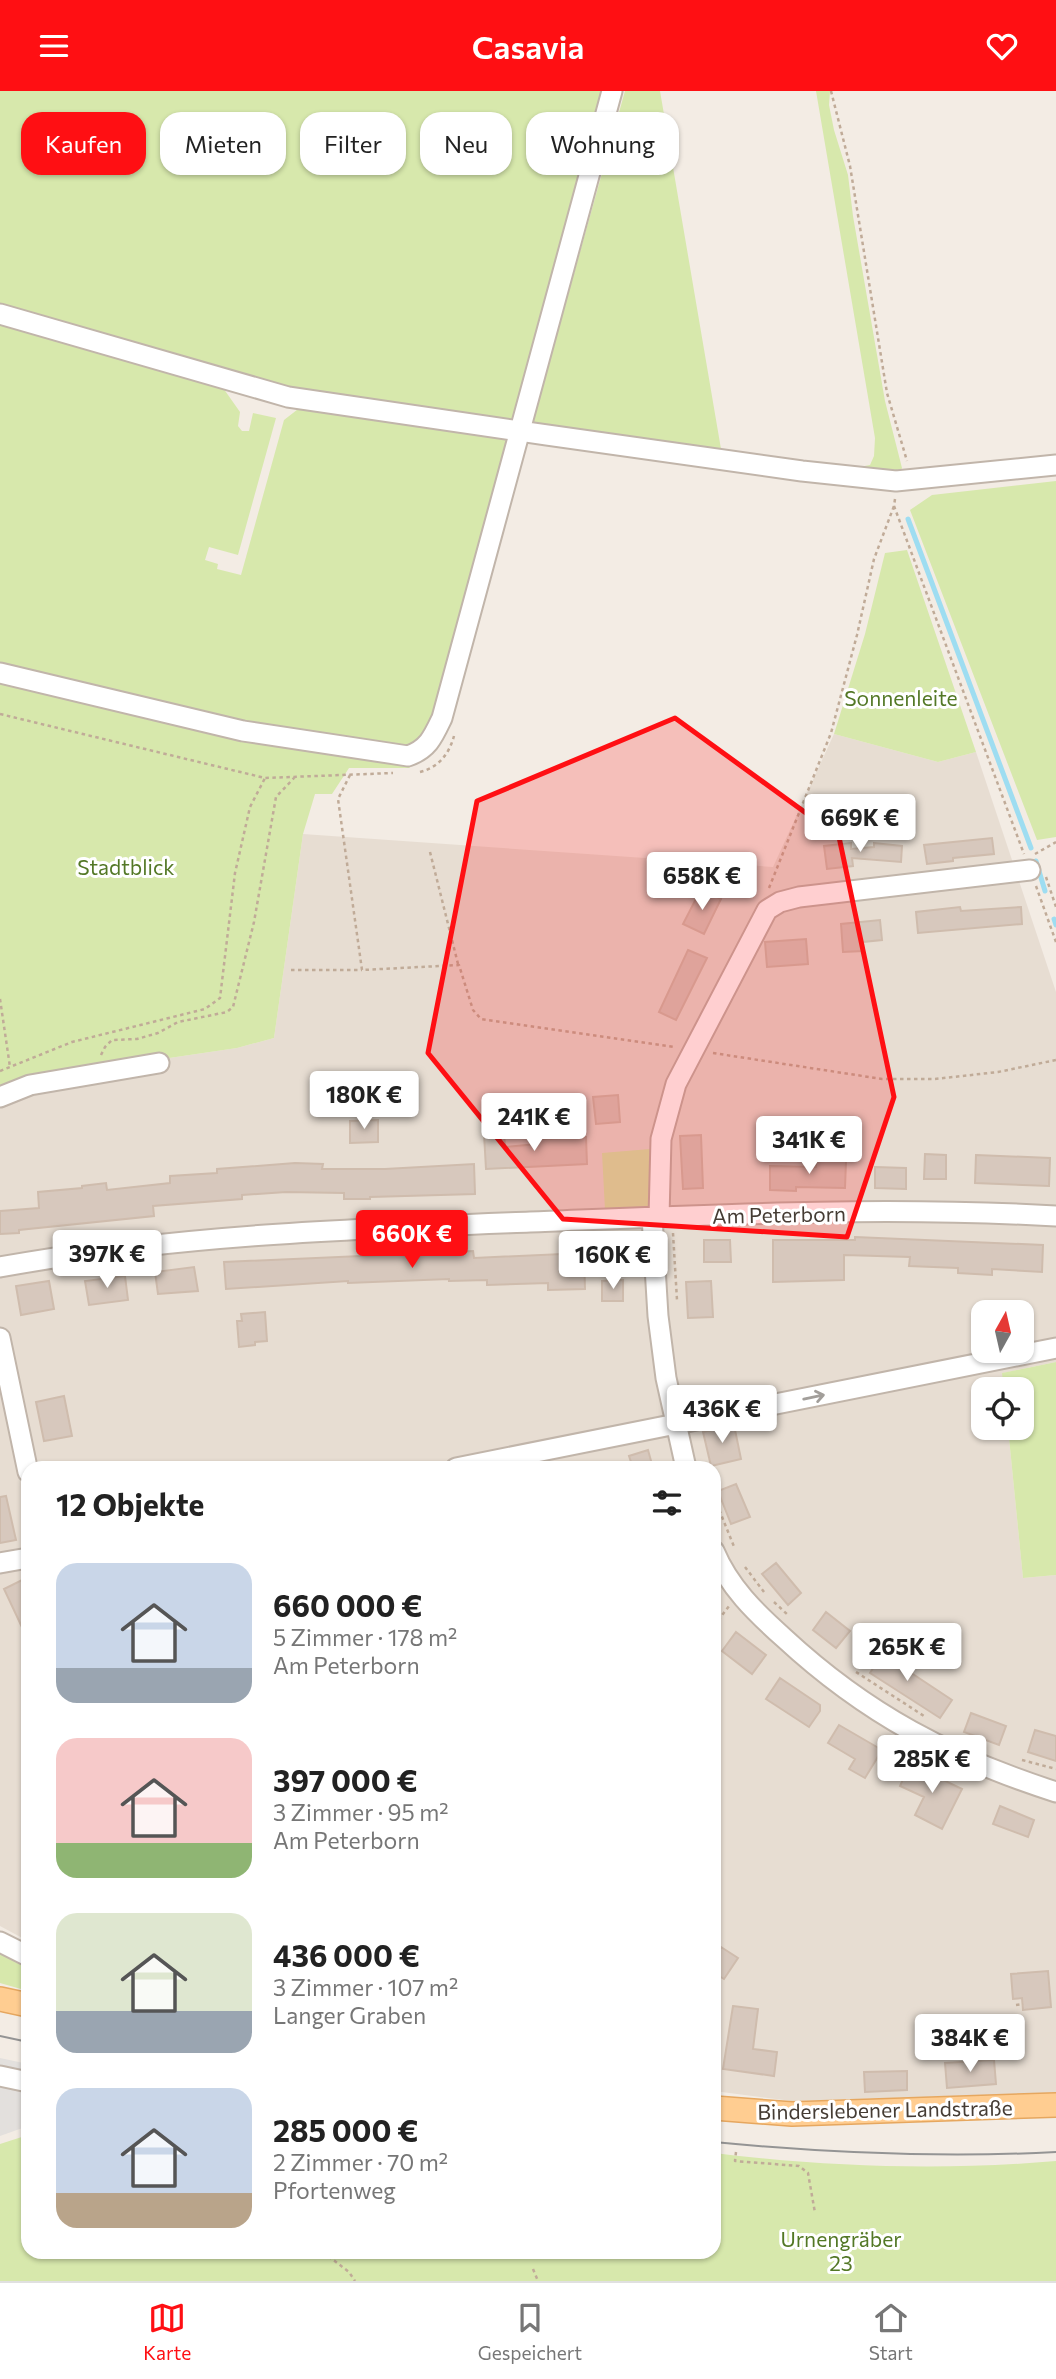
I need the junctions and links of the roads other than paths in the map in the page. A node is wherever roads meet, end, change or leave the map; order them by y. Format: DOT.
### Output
graph roads {
  1 [pos="612,91"];
  2 [pos="0,314"];
  3 [pos="518,430"];
  4 [pos="1056,465"];
  5 [pos="0,673"];
  6 [pos="1036,864"];
  7 [pos="159,1063"];
  8 [pos="0,1097"];
  9 [pos="1056,1216"];
  10 [pos="661,1217"];
  11 [pos="0,1267"];
  12 [pos="0,1338"];
  13 [pos="1056,1348"];
  14 [pos="675,1425"];
  15 [pos="26,1461"];
  16 [pos="492,1461"];
  17 [pos="684,1461"];
  18 [pos="21,1559"];
  19 [pos="0,1563"];
  20 [pos="721,1563"];
  21 [pos="1056,1792"];
  22 [pos="0,1942"];
  23 [pos="21,1953"];
  24 [pos="0,1999"];
  25 [pos="21,2004"];
  26 [pos="0,2076"];
  27 [pos="21,2080"];
  28 [pos="1056,2105"];
  29 [pos="721,2109"];
  1 -- 3 [label="street"];
  2 -- 3 [label="street"];
  3 -- 4 [label="street"];
  3 -- 5 [label="street"];
  6 -- 10 [label="street"];
  7 -- 8 [label="street"];
  9 -- 10 [label="street, Am Peterborn"];
  10 -- 11 [label="street, Am Peterborn"];
  10 -- 14 [label="street"];
  12 -- 15 [label="street"];
  14 -- 13 [label="street, one-way"];
  14 -- 16 [label="street"];
  14 -- 17 [label="street"];
  18 -- 19 [label="street"];
  20 -- 21 [label="street"];
  22 -- 23 [label="street"];
  24 -- 25 [label="main road"];
  26 -- 27 [label="street"];
  28 -- 29 [label="main road, Binderslebener Landstraße"];
}
